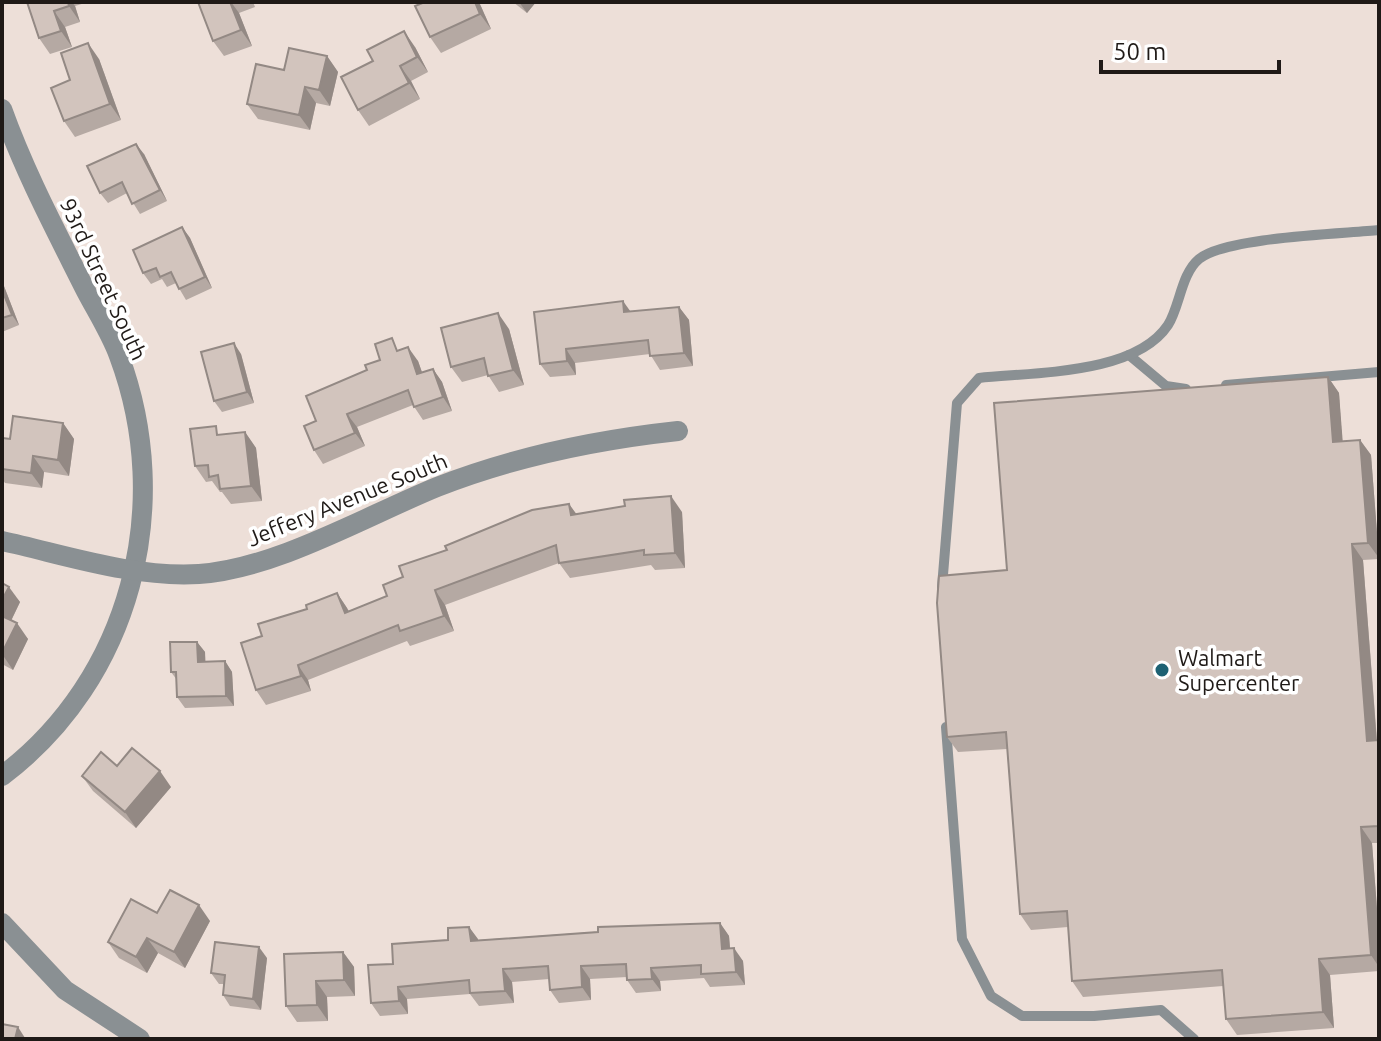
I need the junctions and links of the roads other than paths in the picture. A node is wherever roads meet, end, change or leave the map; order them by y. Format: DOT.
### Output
graph roads {
  1 [pos="2,109"];
  2 [pos="1379,230"];
  3 [pos="1129,355"];
  4 [pos="1379,372"];
  5 [pos="1208,387"];
  6 [pos="1193,388"];
  7 [pos="678,431"];
  8 [pos="2,541"];
  9 [pos="134,571"];
  10 [pos="941,599"];
  11 [pos="946,719"];
  12 [pos="2,776"];
  13 [pos="2,923"];
  14 [pos="133,1038"];
  15 [pos="1194,1039"];
  1 -- 9 [label="street, 93rd Street South"];
  2 -- 3 [label="lane"];
  3 -- 6 [label="lane"];
  3 -- 10 [label="lane"];
  4 -- 5 [label="lane"];
  7 -- 9 [label="street, Jeffery Avenue South"];
  8 -- 9 [label="street, Jeffery Avenue South"];
  9 -- 12 [label="street"];
  11 -- 15 [label="lane"];
  13 -- 14 [label="street"];
}
